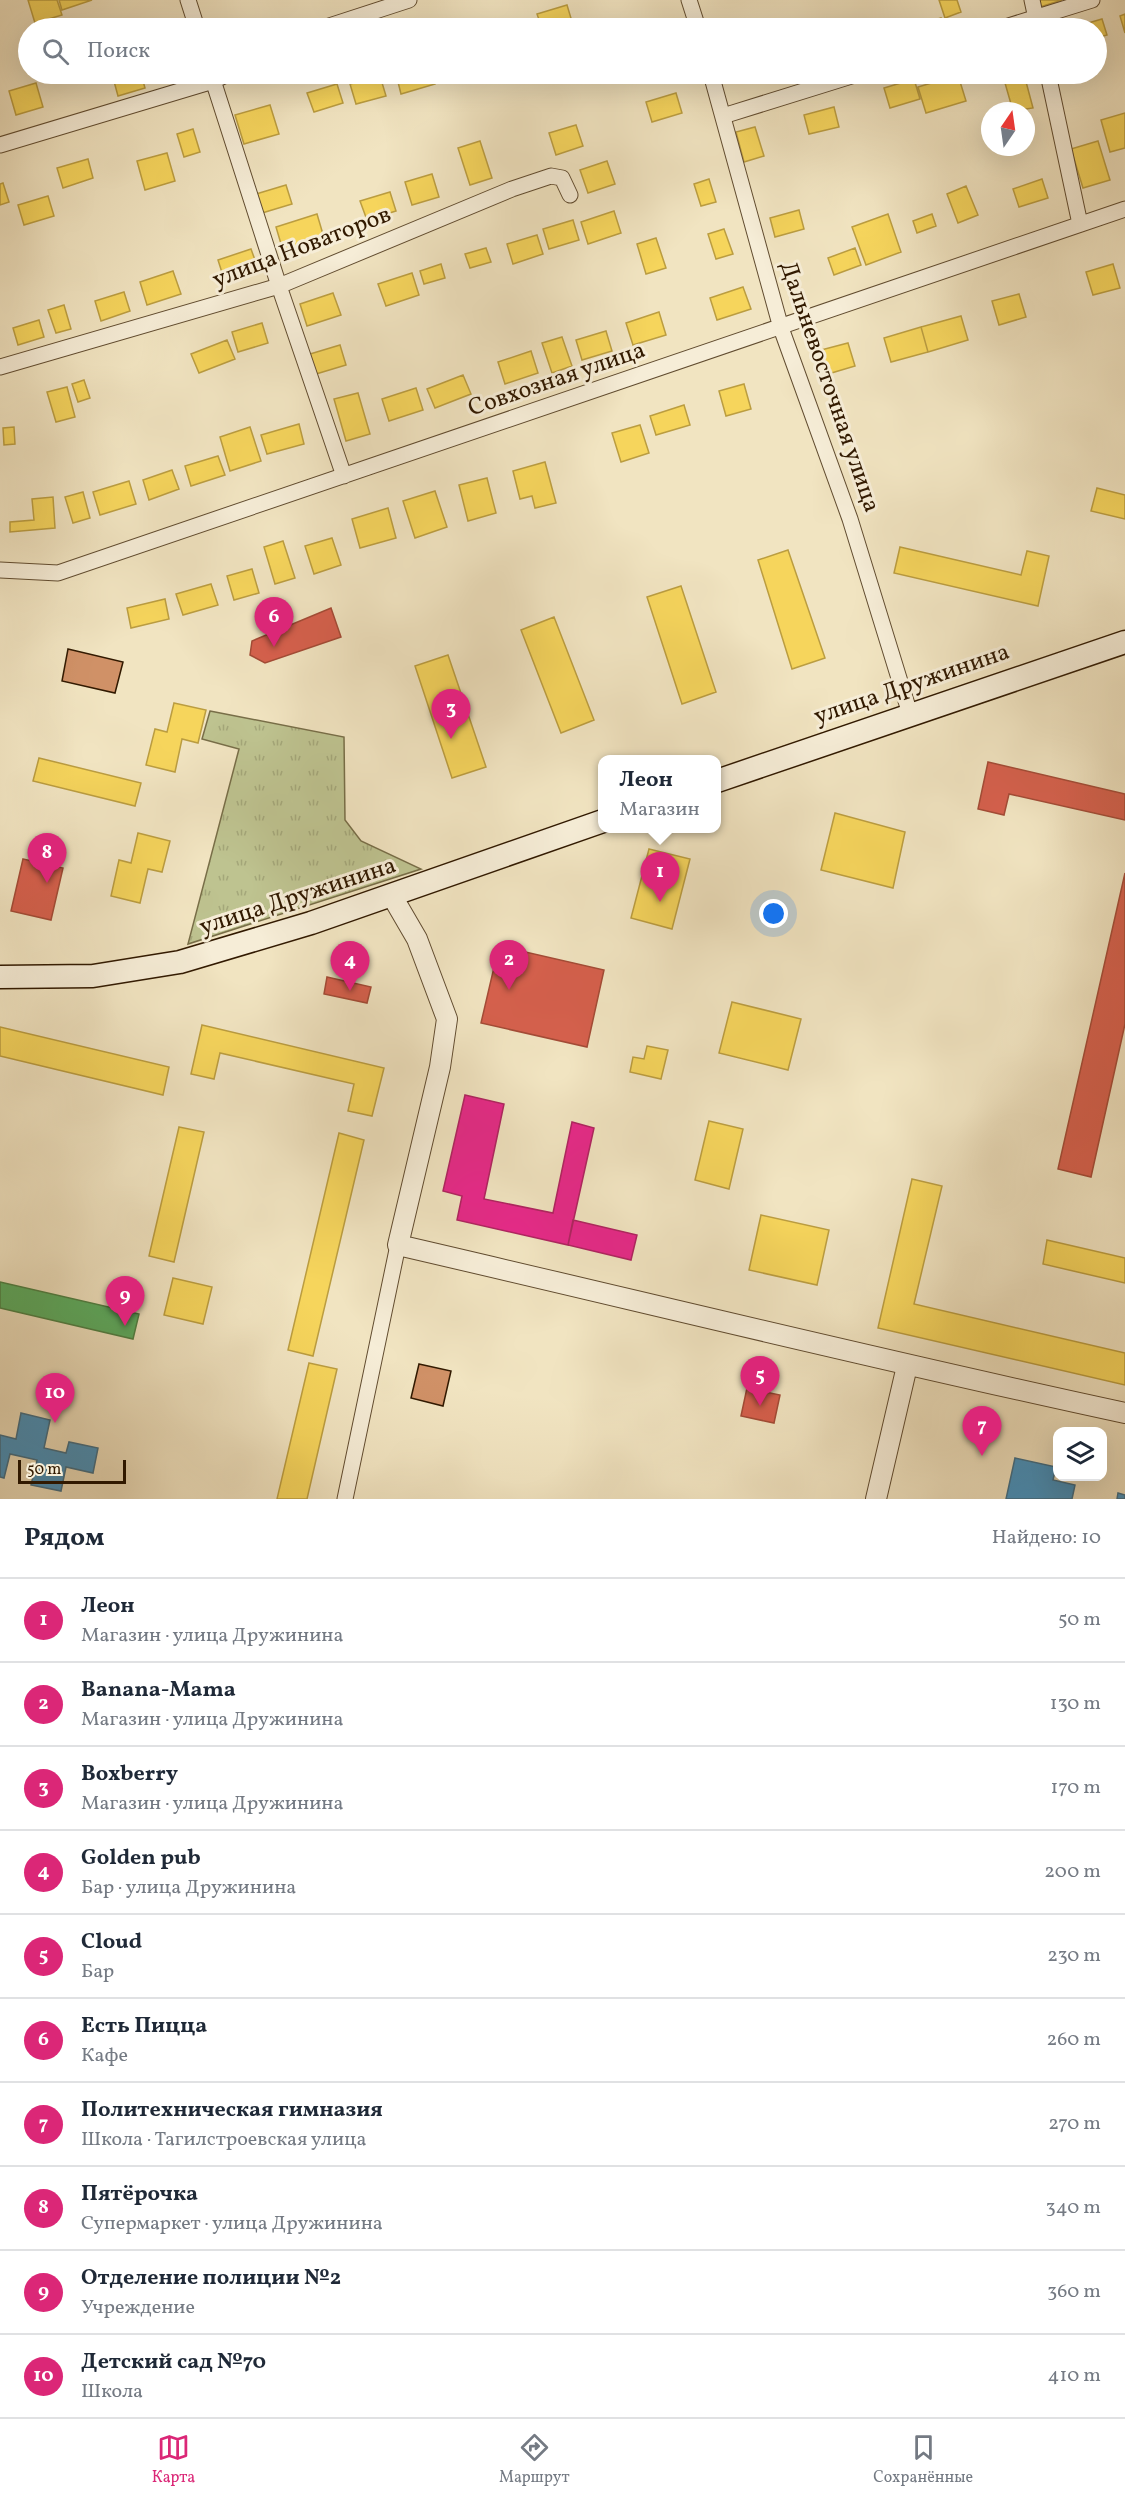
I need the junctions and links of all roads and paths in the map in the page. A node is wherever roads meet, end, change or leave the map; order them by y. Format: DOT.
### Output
graph roads {
  1 [pos="188,0"];
  2 [pos="409,0"];
  3 [pos="689,0"];
  4 [pos="1032,0"];
  5 [pos="1092,0"];
  6 [pos="194,18"];
  7 [pos="354,18"];
  8 [pos="695,18"];
  9 [pos="1036,18"];
  10 [pos="1049,18"];
  11 [pos="190,84"];
  12 [pos="214,84"];
  13 [pos="714,84"];
  14 [pos="826,84"];
  15 [pos="1050,84"];
  16 [pos="723,116"];
  17 [pos="0,146"];
  18 [pos="570,195"];
  19 [pos="1125,209"];
  20 [pos="1080,224"];
  21 [pos="279,286"];
  22 [pos="781,328"];
  23 [pos="0,367"];
  24 [pos="344,476"];
  25 [pos="0,570"];
  26 [pos="1125,642"];
  27 [pos="910,714"];
  28 [pos="721,780"];
  29 [pos="598,822"];
  30 [pos="392,896"];
  31 [pos="0,977"];
  32 [pos="398,1245"];
  33 [pos="907,1366"];
  34 [pos="1125,1413"];
  35 [pos="345,1499"];
  36 [pos="876,1499"];
  1 -- 6 [label="street"];
  2 -- 7 [label="street"];
  3 -- 8 [label="street"];
  4 -- 9 [label="street"];
  5 -- 10 [label="street"];
  11 -- 17 [label="street"];
  12 -- 21 [label="street"];
  13 -- 16 [label="street, Дальневосточная улица"];
  14 -- 16 [label="street"];
  15 -- 20 [label="street"];
  16 -- 22 [label="street, Дальневосточная улица"];
  18 -- 21 [label="street, улица Новаторов"];
  19 -- 20 [label="street, Совхозная улица"];
  20 -- 22 [label="street, Совхозная улица"];
  21 -- 23 [label="street, улица Новаторов"];
  21 -- 24 [label="street"];
  22 -- 24 [label="street, Совхозная улица"];
  22 -- 27 [label="street, Дальневосточная улица"];
  24 -- 25 [label="street, Совхозная улица"];
  26 -- 27 [label="main road, улица Дружинина"];
  27 -- 28 [label="main road, улица Дружинина"];
  29 -- 30 [label="main road, улица Дружинина"];
  30 -- 31 [label="main road, улица Дружинина"];
  30 -- 32 [label="street"];
  32 -- 33 [label="street"];
  32 -- 35 [label="street"];
  33 -- 34 [label="street"];
  33 -- 36 [label="street"];
}
